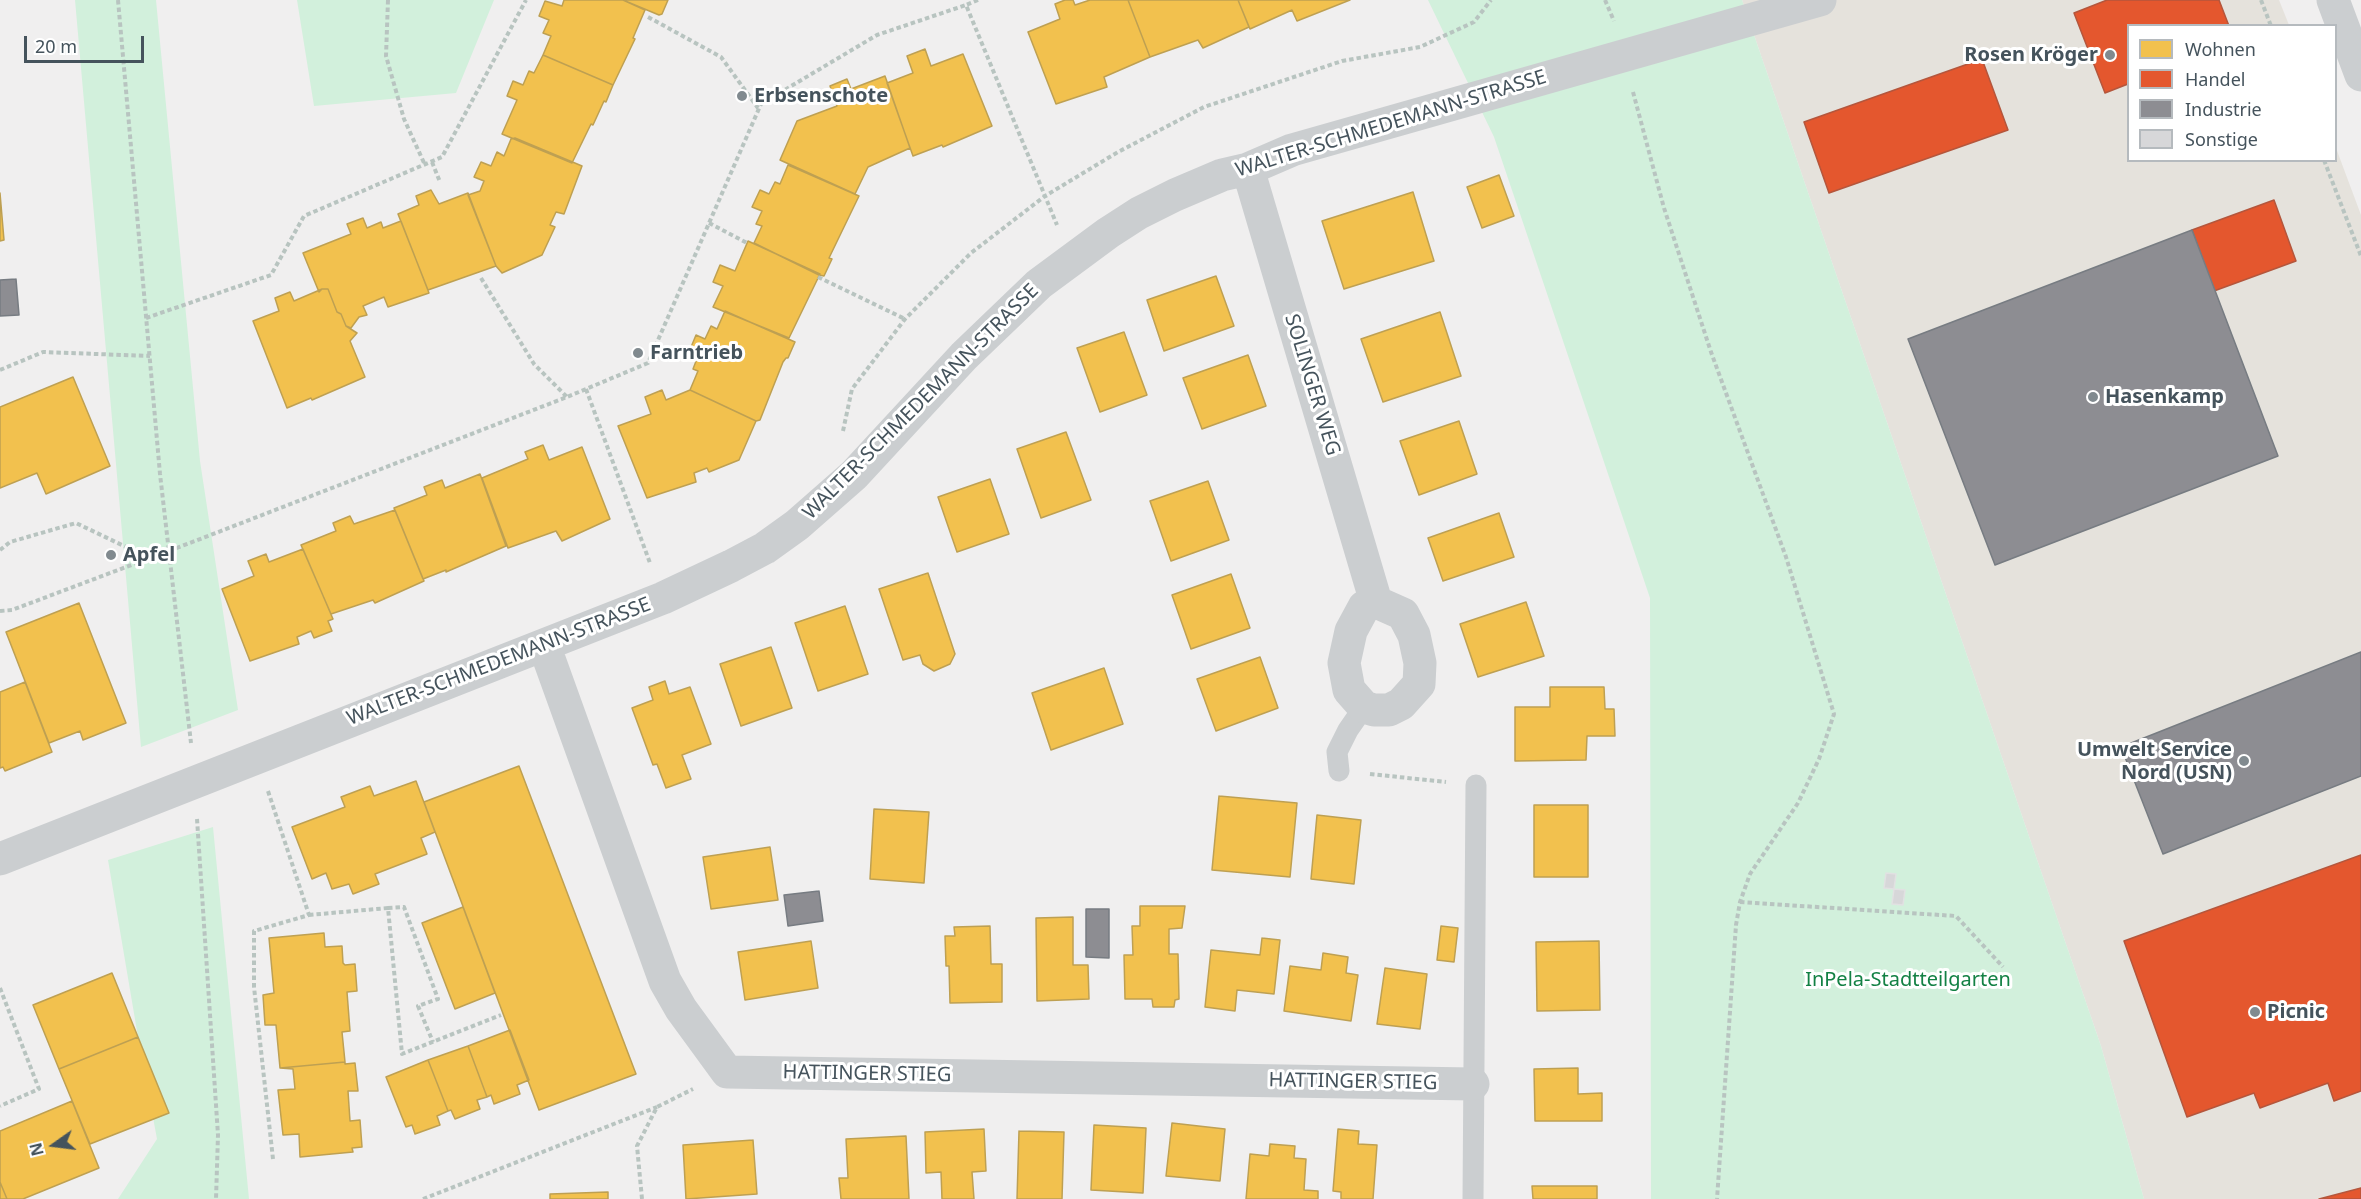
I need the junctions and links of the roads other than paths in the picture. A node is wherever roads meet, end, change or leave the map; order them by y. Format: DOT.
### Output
graph roads {
  1 [pos="1820,0"];
  2 [pos="2333,0"];
  3 [pos="2361,75"];
  4 [pos="1248,169"];
  5 [pos="1376,602"];
  6 [pos="544,645"];
  7 [pos="1364,707"];
  8 [pos="1339,771"];
  9 [pos="1476,784"];
  10 [pos="0,859"];
  11 [pos="1473,1084"];
  12 [pos="1473,1199"];
  1 -- 4 [label="street, WALTER-SCHMEDEMANN-STRASSE"];
  2 -- 3 [label="street"];
  4 -- 5 [label="street, SOLINGER WEG"];
  4 -- 6 [label="street, WALTER-SCHMEDEMANN-STRASSE"];
  5 -- 7 [label="street"];
  5 -- 7 [label="street"];
  6 -- 10 [label="street, WALTER-SCHMEDEMANN-STRASSE"];
  6 -- 11 [label="street, HATTINGER STIEG"];
  7 -- 8 [label="lane"];
  9 -- 11 [label="lane"];
  11 -- 12 [label="lane"];
}
